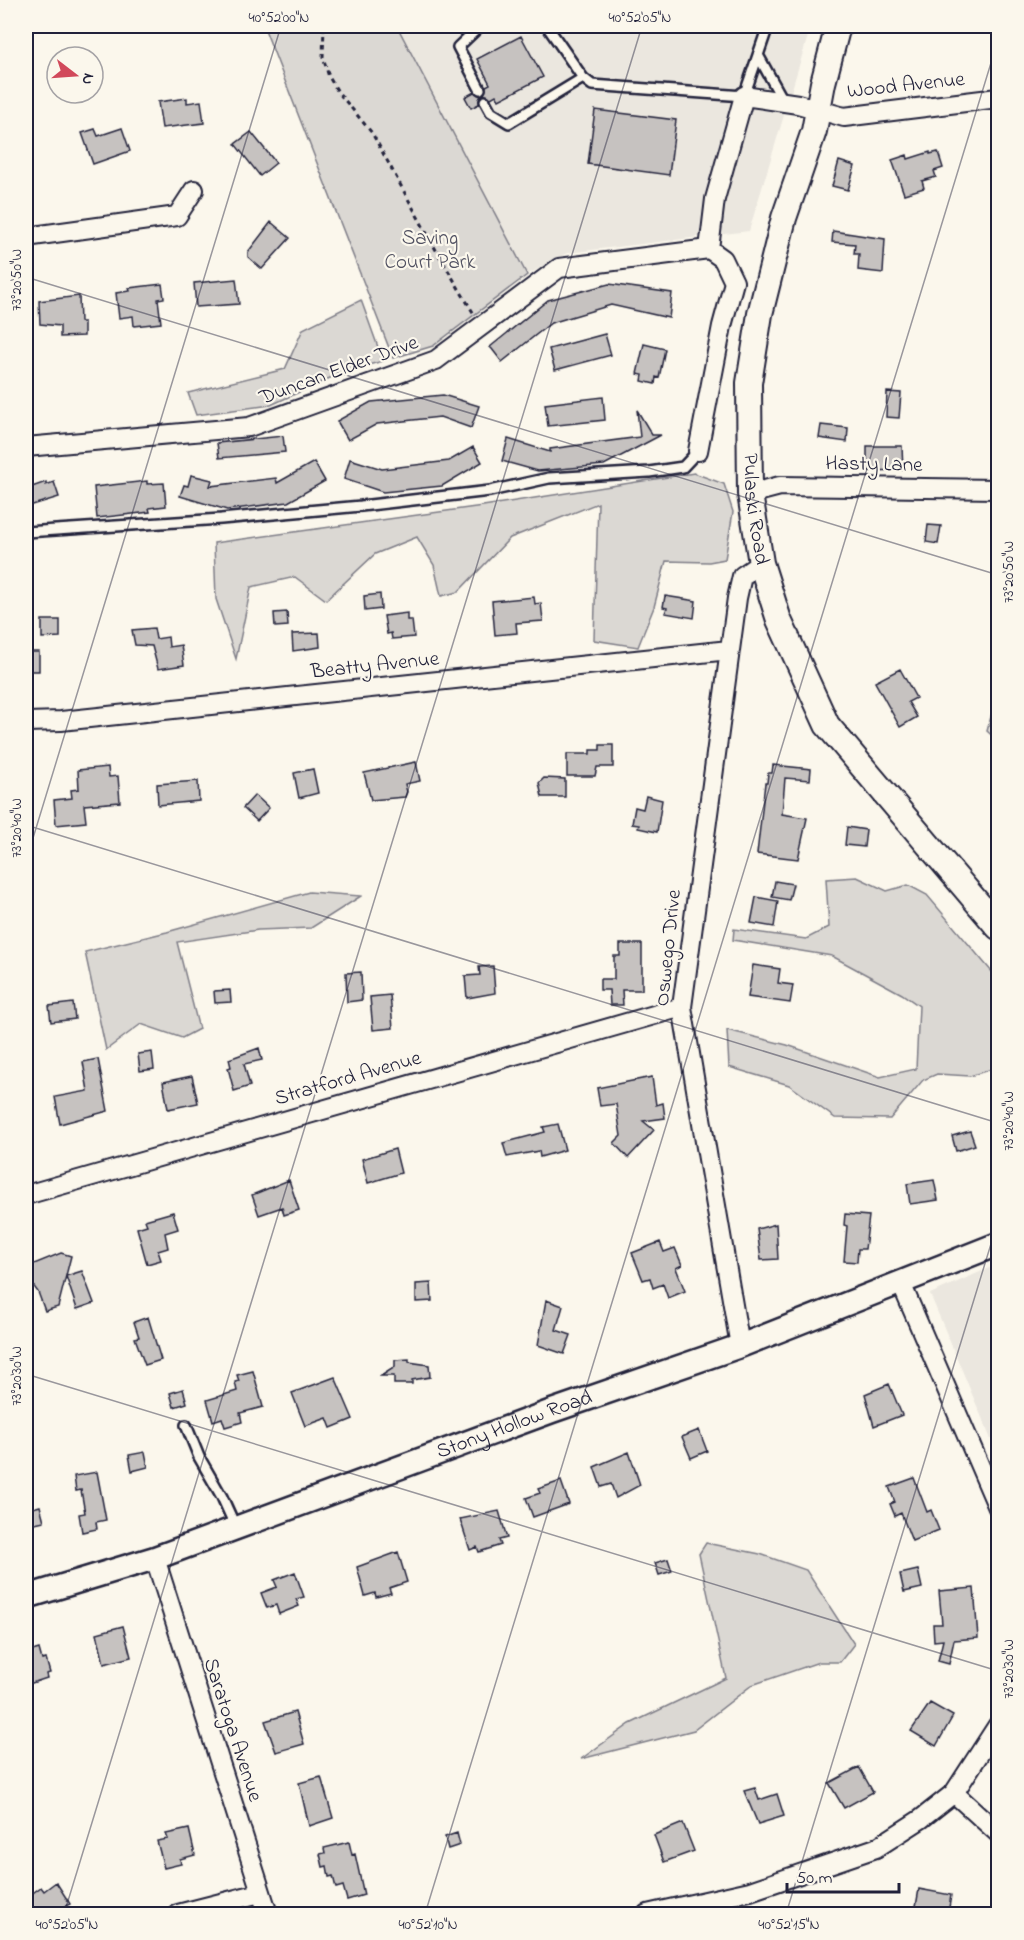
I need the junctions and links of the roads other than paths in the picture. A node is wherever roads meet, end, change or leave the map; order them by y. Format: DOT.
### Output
graph roads {
  1 [pos="480,26"];
  2 [pos="547,26"];
  3 [pos="768,26"];
  4 [pos="838,26"];
  5 [pos="759,57"];
  6 [pos="583,78"];
  7 [pos="480,89"];
  8 [pos="744,96"];
  9 [pos="999,98"];
  10 [pos="485,101"];
  11 [pos="784,103"];
  12 [pos="819,110"];
  13 [pos="194,190"];
  14 [pos="26,237"];
  15 [pos="709,249"];
  16 [pos="26,447"];
  17 [pos="698,451"];
  18 [pos="999,489"];
  19 [pos="750,494"];
  20 [pos="26,532"];
  21 [pos="761,563"];
  22 [pos="729,650"];
  23 [pos="26,722"];
  24 [pos="999,927"];
  25 [pos="682,1007"];
  26 [pos="26,1195"];
  27 [pos="999,1244"];
  28 [pos="901,1283"];
  29 [pos="740,1346"];
  30 [pos="186,1425"];
  31 [pos="999,1508"];
  32 [pos="236,1528"];
  33 [pos="155,1558"];
  34 [pos="26,1597"];
  35 [pos="999,1725"];
  36 [pos="954,1793"];
  37 [pos="999,1833"];
  38 [pos="261,1893"];
  39 [pos="178,1914"];
  40 [pos="268,1914"];
  41 [pos="647,1914"];
  1 -- 7 [label="lane"];
  2 -- 6 [label="lane"];
  3 -- 5 [label="lane"];
  4 -- 12 [label="main road, Pulaski Road"];
  5 -- 8 [label="lane"];
  5 -- 11 [label="lane"];
  6 -- 8 [label="lane"];
  6 -- 10 [label="lane"];
  8 -- 11 [label="street"];
  8 -- 15 [label="street"];
  9 -- 12 [label="street, Wood Avenue"];
  11 -- 12 [label="street"];
  12 -- 19 [label="main road, Pulaski Road"];
  13 -- 14 [label="street"];
  15 -- 16 [label="street, Duncan Elder Drive"];
  15 -- 17 [label="street"];
  17 -- 20 [label="lane"];
  18 -- 19 [label="street, Hasty Lane"];
  19 -- 21 [label="main road, Pulaski Road"];
  21 -- 22 [label="street, Oswego Drive"];
  21 -- 24 [label="main road, Pulaski Road"];
  22 -- 23 [label="street, Beatty Avenue"];
  22 -- 25 [label="street, Oswego Drive"];
  25 -- 26 [label="street, Stratford Avenue"];
  25 -- 29 [label="street, Oswego Drive"];
  27 -- 28 [label="street, Stony Hollow Road"];
  28 -- 29 [label="street, Stony Hollow Road"];
  28 -- 31 [label="street"];
  29 -- 32 [label="street, Stony Hollow Road"];
  30 -- 32 [label="lane"];
  32 -- 33 [label="street, Stony Hollow Road"];
  33 -- 34 [label="street, Stony Hollow Road"];
  33 -- 38 [label="street, Saratoga Avenue"];
  35 -- 36 [label="street"];
  36 -- 37 [label="street"];
  36 -- 41 [label="street"];
  38 -- 39 [label="street"];
  38 -- 40 [label="street, Saratoga Avenue"];
}
